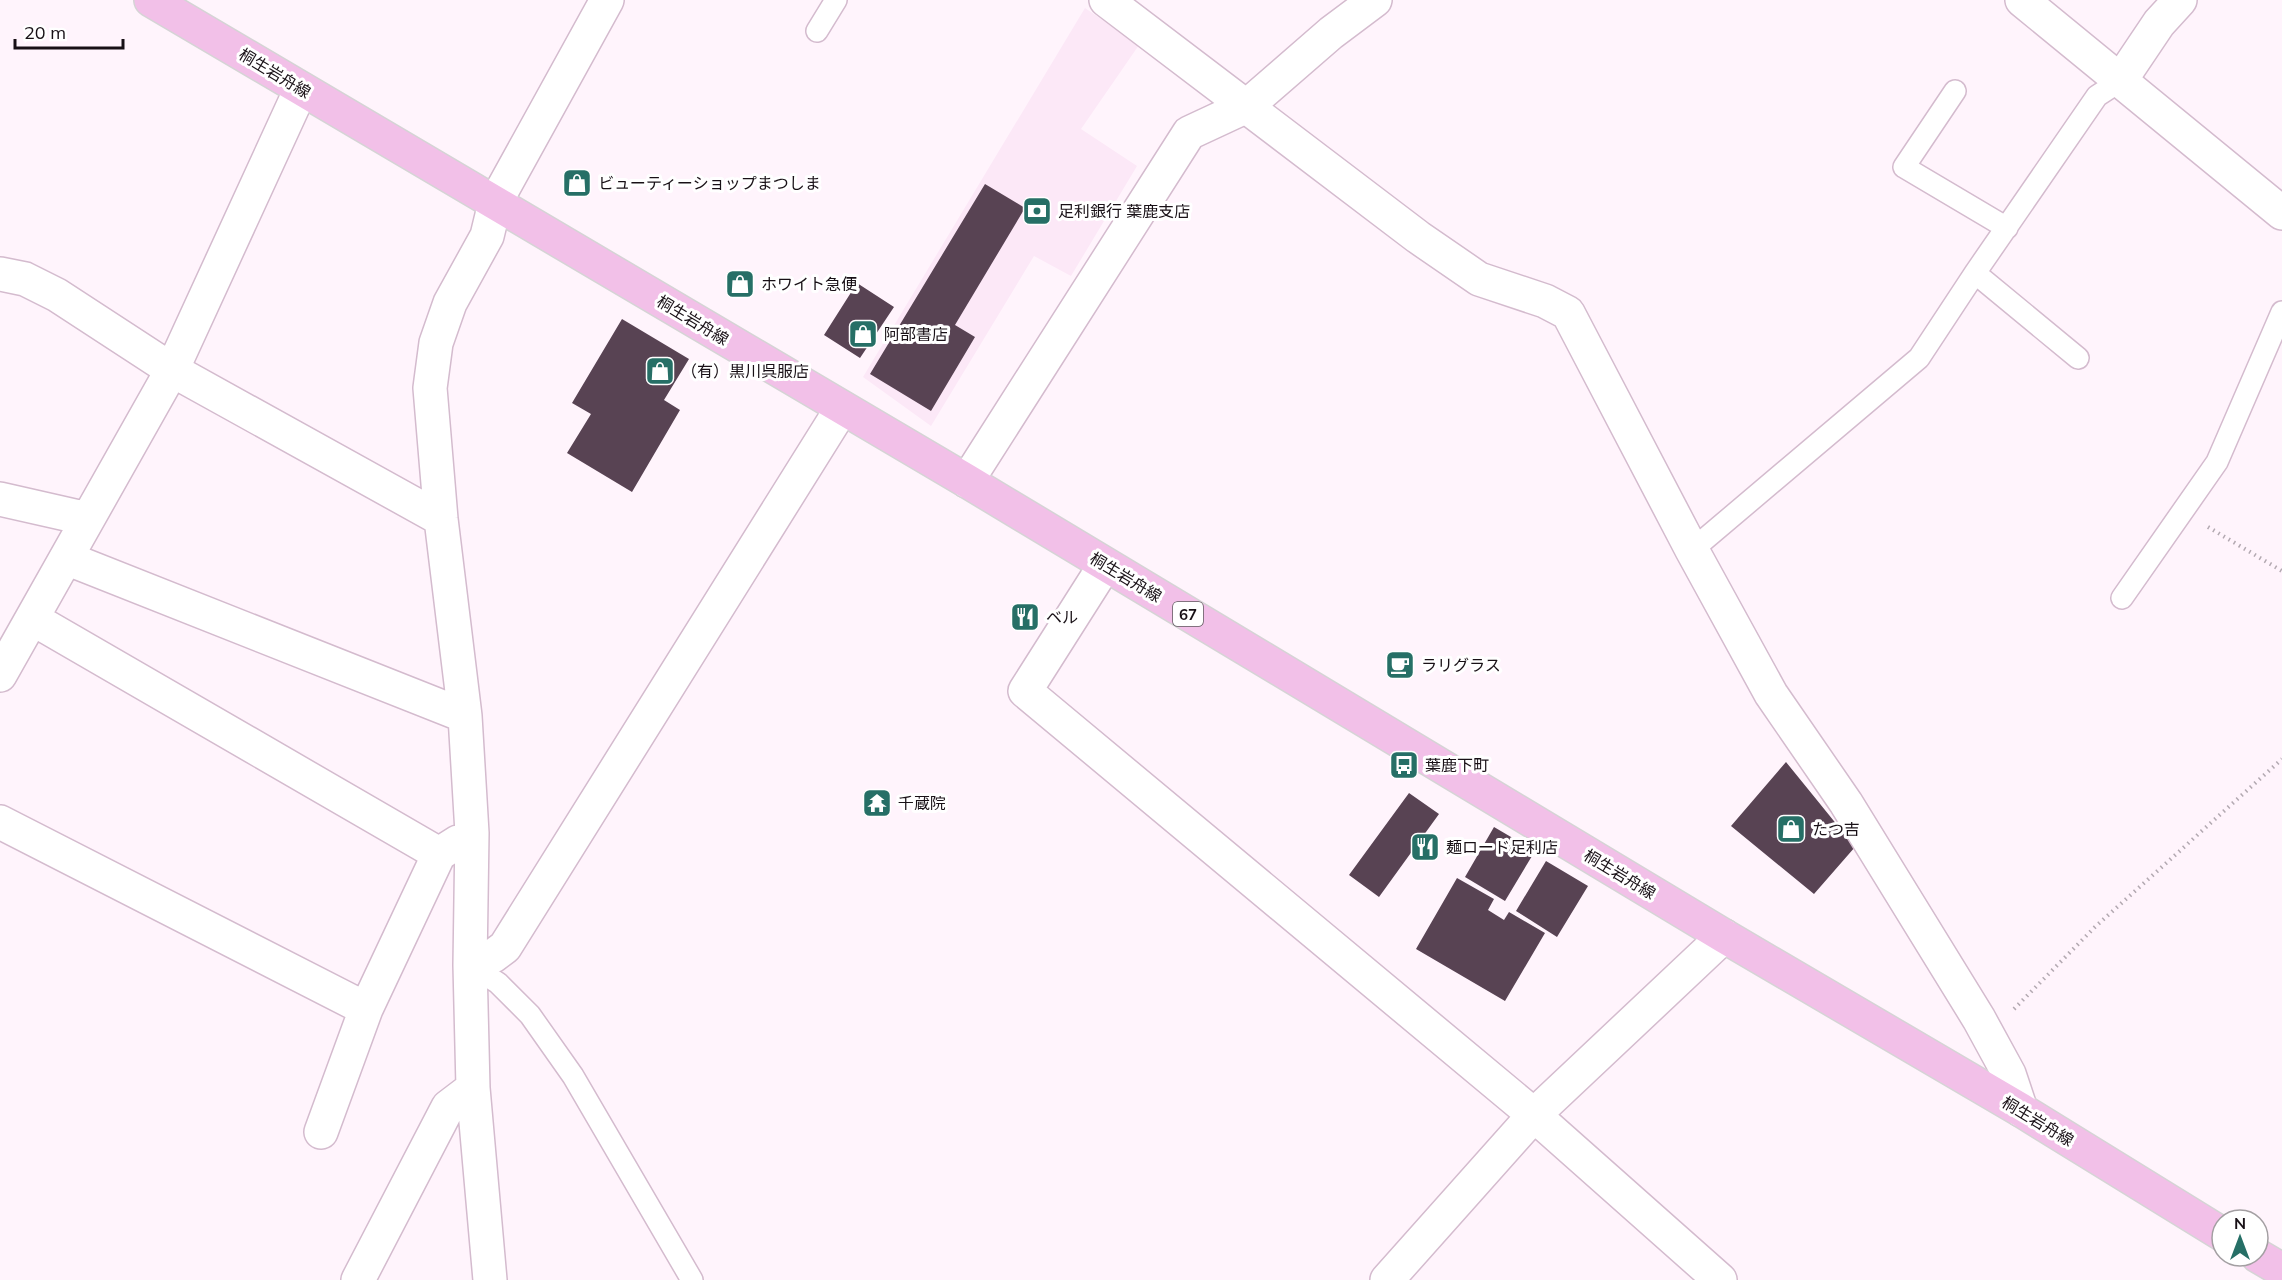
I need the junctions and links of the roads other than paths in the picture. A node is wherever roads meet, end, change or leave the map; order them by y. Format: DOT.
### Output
graph roads {
  1 [pos="151,0"];
  2 [pos="607,0"];
  3 [pos="836,0"];
  4 [pos="1106,0"];
  5 [pos="1375,0"];
  6 [pos="2022,0"];
  7 [pos="2180,0"];
  8 [pos="817,31"];
  9 [pos="2120,81"];
  10 [pos="301,89"];
  11 [pos="1955,91"];
  12 [pos="1247,106"];
  13 [pos="495,203"];
  14 [pos="2282,213"];
  15 [pos="2007,228"];
  16 [pos="1975,273"];
  17 [pos="0,274"];
  18 [pos="2282,312"];
  19 [pos="2078,358"];
  20 [pos="172,370"];
  21 [pos="842,408"];
  22 [pos="967,481"];
  23 [pos="0,499"];
  24 [pos="88,519"];
  25 [pos="441,519"];
  26 [pos="1692,550"];
  27 [pos="66,558"];
  28 [pos="1106,565"];
  29 [pos="2122,598"];
  30 [pos="33,619"];
  31 [pos="0,675"];
  32 [pos="465,716"];
  33 [pos="0,822"];
  34 [pos="472,833"];
  35 [pos="439,854"];
  36 [pos="1724,936"];
  37 [pos="470,966"];
  38 [pos="366,1009"];
  39 [pos="473,1088"];
  40 [pos="2021,1110"];
  41 [pos="1534,1116"];
  42 [pos="321,1132"];
  43 [pos="2210,1227"];
  44 [pos="358,1280"];
  45 [pos="490,1280"];
  46 [pos="692,1280"];
  47 [pos="1387,1280"];
  48 [pos="1720,1280"];
  1 -- 10 [label="main road, 桐生岩舟線 / 67"];
  2 -- 13 [label="street"];
  3 -- 8 [label="lane"];
  4 -- 12 [label="street"];
  5 -- 12 [label="street"];
  6 -- 9 [label="street"];
  7 -- 9 [label="street"];
  9 -- 14 [label="street"];
  9 -- 15 [label="lane"];
  10 -- 13 [label="main road, 桐生岩舟線 / 67"];
  10 -- 20 [label="street"];
  11 -- 15 [label="lane"];
  12 -- 22 [label="street"];
  12 -- 26 [label="street"];
  13 -- 21 [label="main road, 桐生岩舟線 / 67"];
  13 -- 25 [label="street"];
  15 -- 16 [label="lane"];
  16 -- 19 [label="lane"];
  16 -- 26 [label="lane"];
  17 -- 20 [label="street"];
  18 -- 29 [label="lane"];
  20 -- 24 [label="street"];
  20 -- 25 [label="street"];
  21 -- 22 [label="main road, 桐生岩舟線 / 67"];
  21 -- 37 [label="street"];
  22 -- 28 [label="main road, 桐生岩舟線 / 67"];
  23 -- 24 [label="street"];
  24 -- 27 [label="street"];
  25 -- 32 [label="street"];
  26 -- 40 [label="street"];
  27 -- 30 [label="street"];
  27 -- 32 [label="street"];
  28 -- 36 [label="main road, 桐生岩舟線 / 67"];
  28 -- 41 [label="street"];
  30 -- 31 [label="street"];
  30 -- 35 [label="street"];
  32 -- 34 [label="street"];
  33 -- 38 [label="street"];
  34 -- 35 [label="street"];
  34 -- 37 [label="street"];
  35 -- 38 [label="street"];
  36 -- 40 [label="main road, 桐生岩舟線 / 67"];
  36 -- 41 [label="street"];
  37 -- 39 [label="street"];
  37 -- 46 [label="lane"];
  38 -- 42 [label="street"];
  39 -- 44 [label="street"];
  39 -- 45 [label="street"];
  40 -- 43 [label="main road, 桐生岩舟線 / 67"];
  41 -- 47 [label="street"];
  41 -- 48 [label="street"];
}
